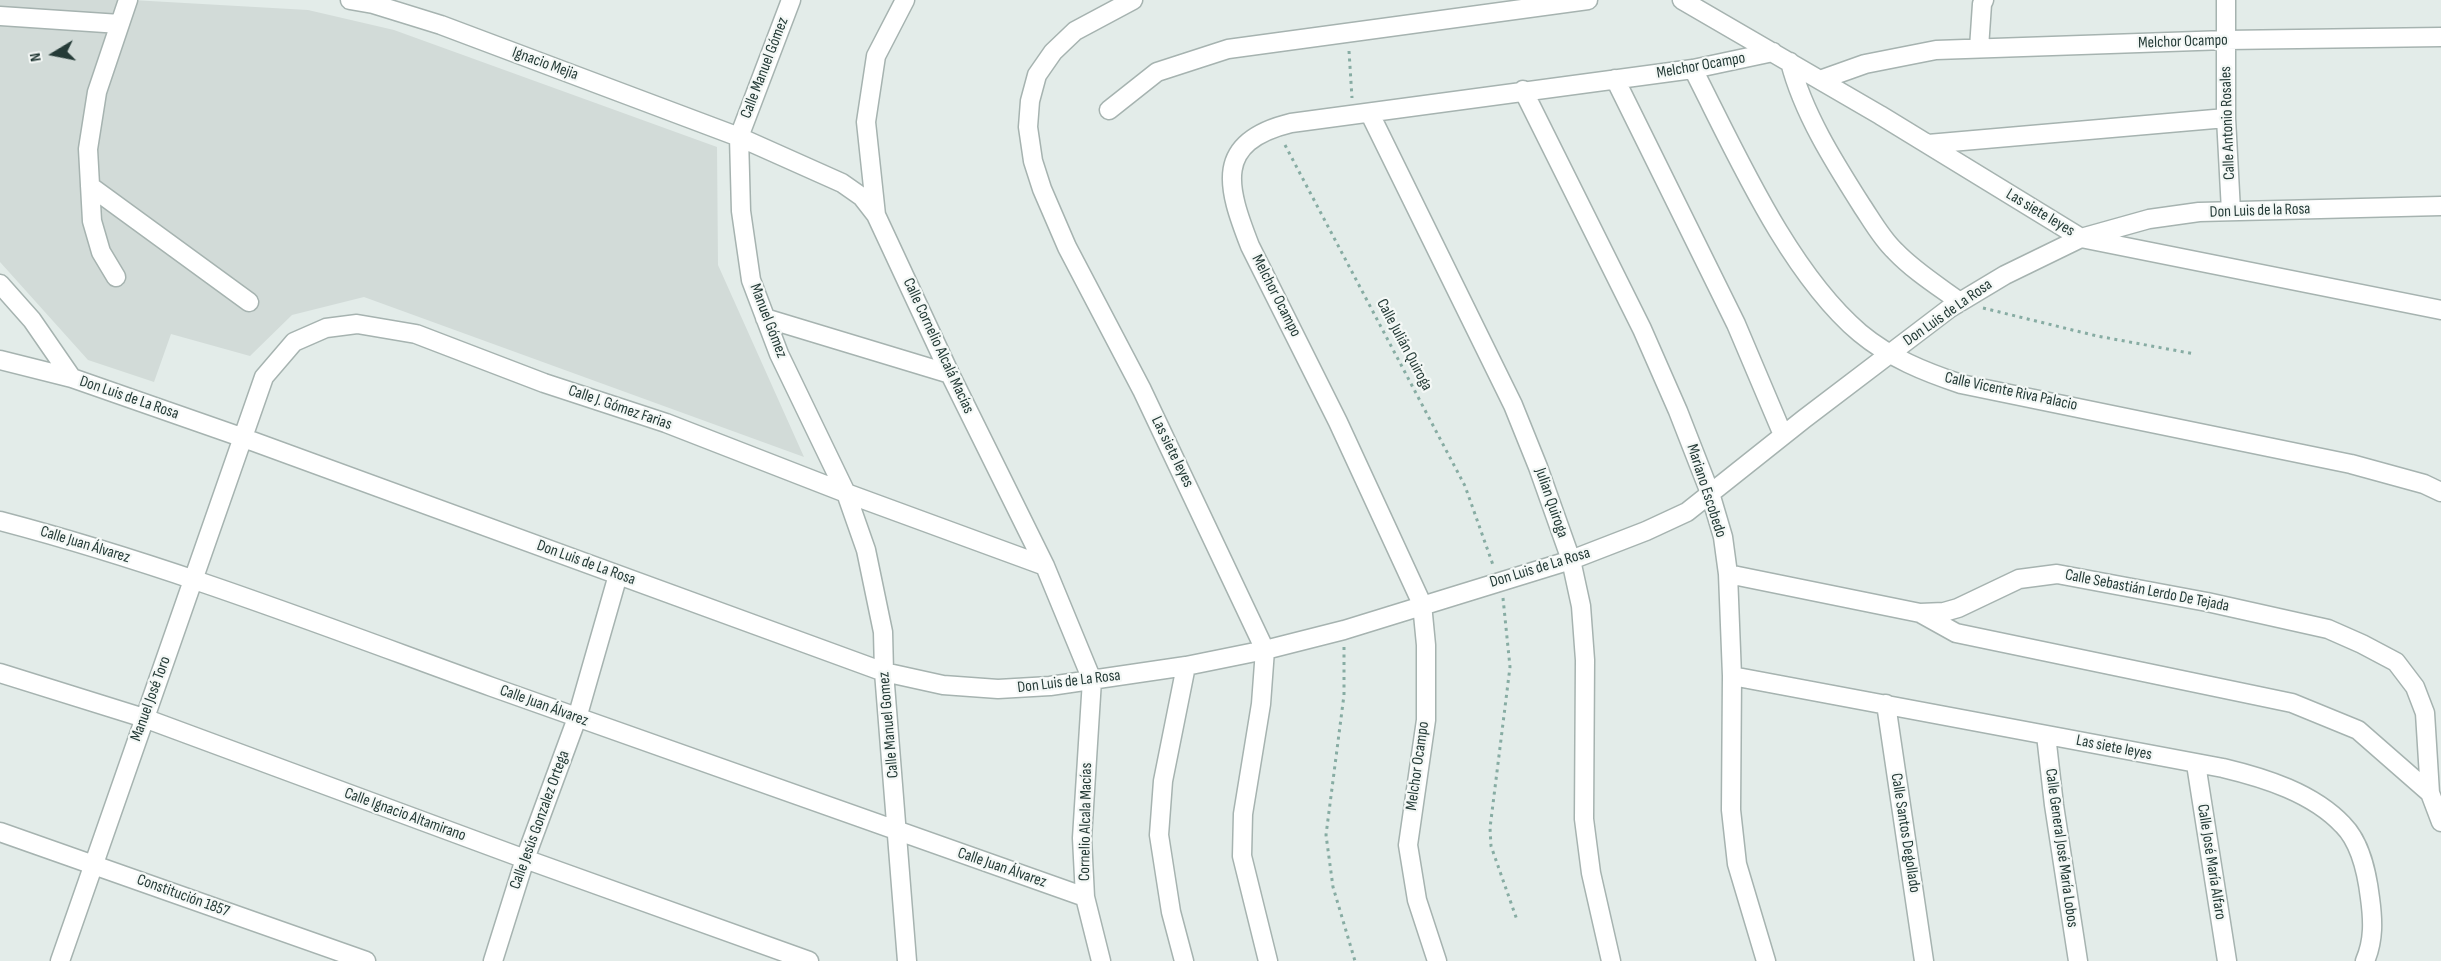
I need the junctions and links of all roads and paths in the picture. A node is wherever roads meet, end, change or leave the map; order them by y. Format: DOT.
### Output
graph roads {
  1 [pos="128,0"];
  2 [pos="350,0"];
  3 [pos="791,0"];
  4 [pos="905,0"];
  5 [pos="1133,0"];
  6 [pos="1588,0"];
  7 [pos="1682,0"];
  8 [pos="1984,0"];
  9 [pos="2226,0"];
  10 [pos="0,16"];
  11 [pos="120,24"];
  12 [pos="1348,31"];
  13 [pos="2441,37"];
  14 [pos="2226,40"];
  15 [pos="1979,48"];
  16 [pos="1773,52"];
  17 [pos="1790,62"];
  18 [pos="1693,69"];
  19 [pos="1616,79"];
  20 [pos="1821,80"];
  21 [pos="1523,90"];
  22 [pos="1109,110"];
  23 [pos="1363,114"];
  24 [pos="2226,118"];
  25 [pos="1275,127"];
  26 [pos="739,136"];
  27 [pos="1928,144"];
  28 [pos="90,186"];
  29 [pos="2441,206"];
  30 [pos="2231,211"];
  31 [pos="876,215"];
  32 [pos="2081,238"];
  33 [pos="116,277"];
  34 [pos="0,284"];
  35 [pos="249,302"];
  36 [pos="1960,302"];
  37 [pos="2441,310"];
  38 [pos="765,318"];
  39 [pos="1890,354"];
  40 [pos="2195,354"];
  41 [pos="0,360"];
  42 [pos="950,374"];
  43 [pos="72,378"];
  44 [pos="1783,435"];
  45 [pos="241,437"];
  46 [pos="2441,492"];
  47 [pos="846,493"];
  48 [pos="1710,493"];
  49 [pos="0,521"];
  50 [pos="1571,560"];
  51 [pos="1045,566"];
  52 [pos="1728,574"];
  53 [pos="618,575"];
  54 [pos="194,579"];
  55 [pos="1499,580"];
  56 [pos="1422,604"];
  57 [pos="1920,613"];
  58 [pos="1344,630"];
  59 [pos="1265,650"];
  60 [pos="1186,666"];
  61 [pos="884,672"];
  62 [pos="0,673"];
  63 [pos="1732,675"];
  64 [pos="1092,680"];
  65 [pos="1886,704"];
  66 [pos="144,718"];
  67 [pos="577,718"];
  68 [pos="2046,735"];
  69 [pos="2196,764"];
  70 [pos="2430,793"];
  71 [pos="2441,822"];
  72 [pos="0,832"];
  73 [pos="898,832"];
  74 [pos="525,859"];
  75 [pos="93,864"];
  76 [pos="1085,897"];
  77 [pos="1517,920"];
  78 [pos="60,961"];
  79 [pos="366,961"];
  80 [pos="493,961"];
  81 [pos="809,961"];
  82 [pos="907,961"];
  83 [pos="1101,961"];
  84 [pos="1184,961"];
  85 [pos="1268,961"];
  86 [pos="1355,961"];
  87 [pos="1437,961"];
  88 [pos="1611,961"];
  89 [pos="1766,961"];
  90 [pos="1924,961"];
  91 [pos="2078,961"];
  92 [pos="2227,961"];
  93 [pos="2365,961"];
  1 -- 11 [label="street"];
  2 -- 26 [label="street, Ignacio Mejia"];
  3 -- 26 [label="street, Calle Manuel Gómez"];
  4 -- 31 [label="street, Calle Cornelio Alcalá Macías"];
  5 -- 59 [label="street, Las siete leyes"];
  6 -- 12 [label="street"];
  7 -- 16 [label="street, Las siete leyes"];
  8 -- 15 [label="street"];
  9 -- 14 [label="street, Calle Antonio Rosales"];
  10 -- 11 [label="street"];
  11 -- 28 [label="street"];
  12 -- 22 [label="street"];
  12 -- 23 [label="path"];
  13 -- 14 [label="street, Melchor Ocampo"];
  14 -- 15 [label="street, Melchor Ocampo"];
  14 -- 24 [label="street, Calle Antonio Rosales"];
  15 -- 20 [label="street, Melchor Ocampo"];
  16 -- 17 [label="street, Las siete leyes"];
  16 -- 18 [label="street, Melchor Ocampo"];
  17 -- 20 [label="street, Las siete leyes"];
  17 -- 36 [label="street"];
  18 -- 19 [label="street, Melchor Ocampo"];
  18 -- 39 [label="street, Calle Vicente Riva Palacio"];
  19 -- 21 [label="street, Melchor Ocampo"];
  19 -- 44 [label="street"];
  20 -- 27 [label="street, Las siete leyes"];
  21 -- 23 [label="street, Melchor Ocampo"];
  21 -- 48 [label="street, Mariano Escobedo"];
  23 -- 25 [label="street, Melchor Ocampo"];
  23 -- 50 [label="street, Julian Quiroga"];
  24 -- 27 [label="street"];
  24 -- 30 [label="street, Calle Antonio Rosales"];
  25 -- 55 [label="path, Calle Julián Quiroga"];
  25 -- 56 [label="street, Melchor Ocampo"];
  26 -- 31 [label="street, Ignacio Mejia"];
  26 -- 38 [label="street, Manuel Gómez"];
  27 -- 32 [label="street, Las siete leyes"];
  28 -- 33 [label="street"];
  28 -- 35 [label="street"];
  29 -- 30 [label="street, Don Luis de la Rosa"];
  30 -- 32 [label="street, Don Luis de la Rosa"];
  31 -- 42 [label="street, Calle Cornelio Alcalá Macías"];
  32 -- 36 [label="street, Don Luis de La Rosa"];
  32 -- 37 [label="street, Las siete leyes"];
  34 -- 43 [label="street"];
  36 -- 39 [label="street, Don Luis de La Rosa"];
  36 -- 40 [label="path"];
  38 -- 42 [label="street"];
  38 -- 47 [label="street, Manuel Gómez"];
  39 -- 44 [label="street, Don Luis de La Rosa"];
  39 -- 46 [label="street, Calle Vicente Riva Palacio"];
  41 -- 43 [label="street, Don Luis de La Rosa"];
  42 -- 51 [label="street, Calle Cornelio Alcalá Macías"];
  43 -- 45 [label="street, Don Luis de La Rosa"];
  44 -- 48 [label="street, Don Luis de La Rosa"];
  45 -- 47 [label="street, Calle J. Gómez Farias"];
  45 -- 53 [label="street, Don Luis de La Rosa"];
  45 -- 54 [label="street, Manuel José Toro"];
  47 -- 51 [label="street, Calle J. Gómez Farias"];
  47 -- 61 [label="street, Calle Manuel Gomez"];
  48 -- 50 [label="street, Don Luis de La Rosa"];
  48 -- 52 [label="street, Mariano Escobedo"];
  49 -- 54 [label="street, Calle Juan Álvarez"];
  50 -- 55 [label="street, Don Luis de La Rosa"];
  50 -- 88 [label="street, Julian Quiroga"];
  51 -- 64 [label="street, Calle Cornelio Alcalá Macías"];
  52 -- 57 [label="street, Calle Sebastián Lerdo De Tejada"];
  52 -- 63 [label="street, Mariano Escobedo"];
  53 -- 61 [label="street, Don Luis de La Rosa"];
  53 -- 67 [label="street, Calle Jesús Gonzalez Ortega"];
  54 -- 66 [label="street, Manuel José Toro"];
  54 -- 67 [label="street, Calle Juan Álvarez"];
  55 -- 56 [label="street, Don Luis de La Rosa"];
  55 -- 77 [label="path, Calle Julián Quiroga"];
  56 -- 58 [label="street, Don Luis de La Rosa"];
  56 -- 87 [label="street, Melchor Ocampo"];
  57 -- 70 [label="street"];
  57 -- 70 [label="street, Calle Sebastián Lerdo De Tejada"];
  58 -- 59 [label="street, Don Luis de La Rosa"];
  58 -- 86 [label="path"];
  59 -- 60 [label="street, Don Luis de La Rosa"];
  59 -- 85 [label="street, Las siete leyes"];
  60 -- 64 [label="street, Don Luis de La Rosa"];
  60 -- 84 [label="street"];
  61 -- 64 [label="street, Don Luis de La Rosa"];
  61 -- 73 [label="street, Calle Manuel Gomez"];
  62 -- 66 [label="street, Calle Ignacio Altamirano"];
  63 -- 65 [label="street, Las siete leyes"];
  63 -- 89 [label="street, Mariano Escobedo"];
  64 -- 76 [label="street, Cornelio Alcala Macías"];
  65 -- 68 [label="street, Las siete leyes"];
  65 -- 90 [label="street, Calle Santos Degollado"];
  66 -- 74 [label="street, Calle Ignacio Altamirano"];
  66 -- 75 [label="street, Manuel José Toro"];
  67 -- 73 [label="street, Calle Juan Álvarez"];
  67 -- 74 [label="street, Calle Jesús Gonzalez Ortega"];
  68 -- 69 [label="street, Las siete leyes"];
  68 -- 91 [label="street, Calle General José María Lobos"];
  69 -- 92 [label="street, Calle José María Alfaro"];
  69 -- 93 [label="street, Las siete leyes"];
  70 -- 71 [label="street, Calle Sebastián Lerdo De Tejada"];
  72 -- 75 [label="street, Constitución 1857"];
  73 -- 76 [label="street, Calle Juan Álvarez"];
  73 -- 82 [label="street, Calle Manuel Gomez"];
  74 -- 80 [label="street, Calle Jesús Gonzalez Ortega"];
  74 -- 81 [label="street, Calle Ignacio Altamirano"];
  75 -- 78 [label="street, Manuel José Toro"];
  75 -- 79 [label="street, Constitución 1857"];
  76 -- 83 [label="street, Cornelio Alcala Macías"];
}
